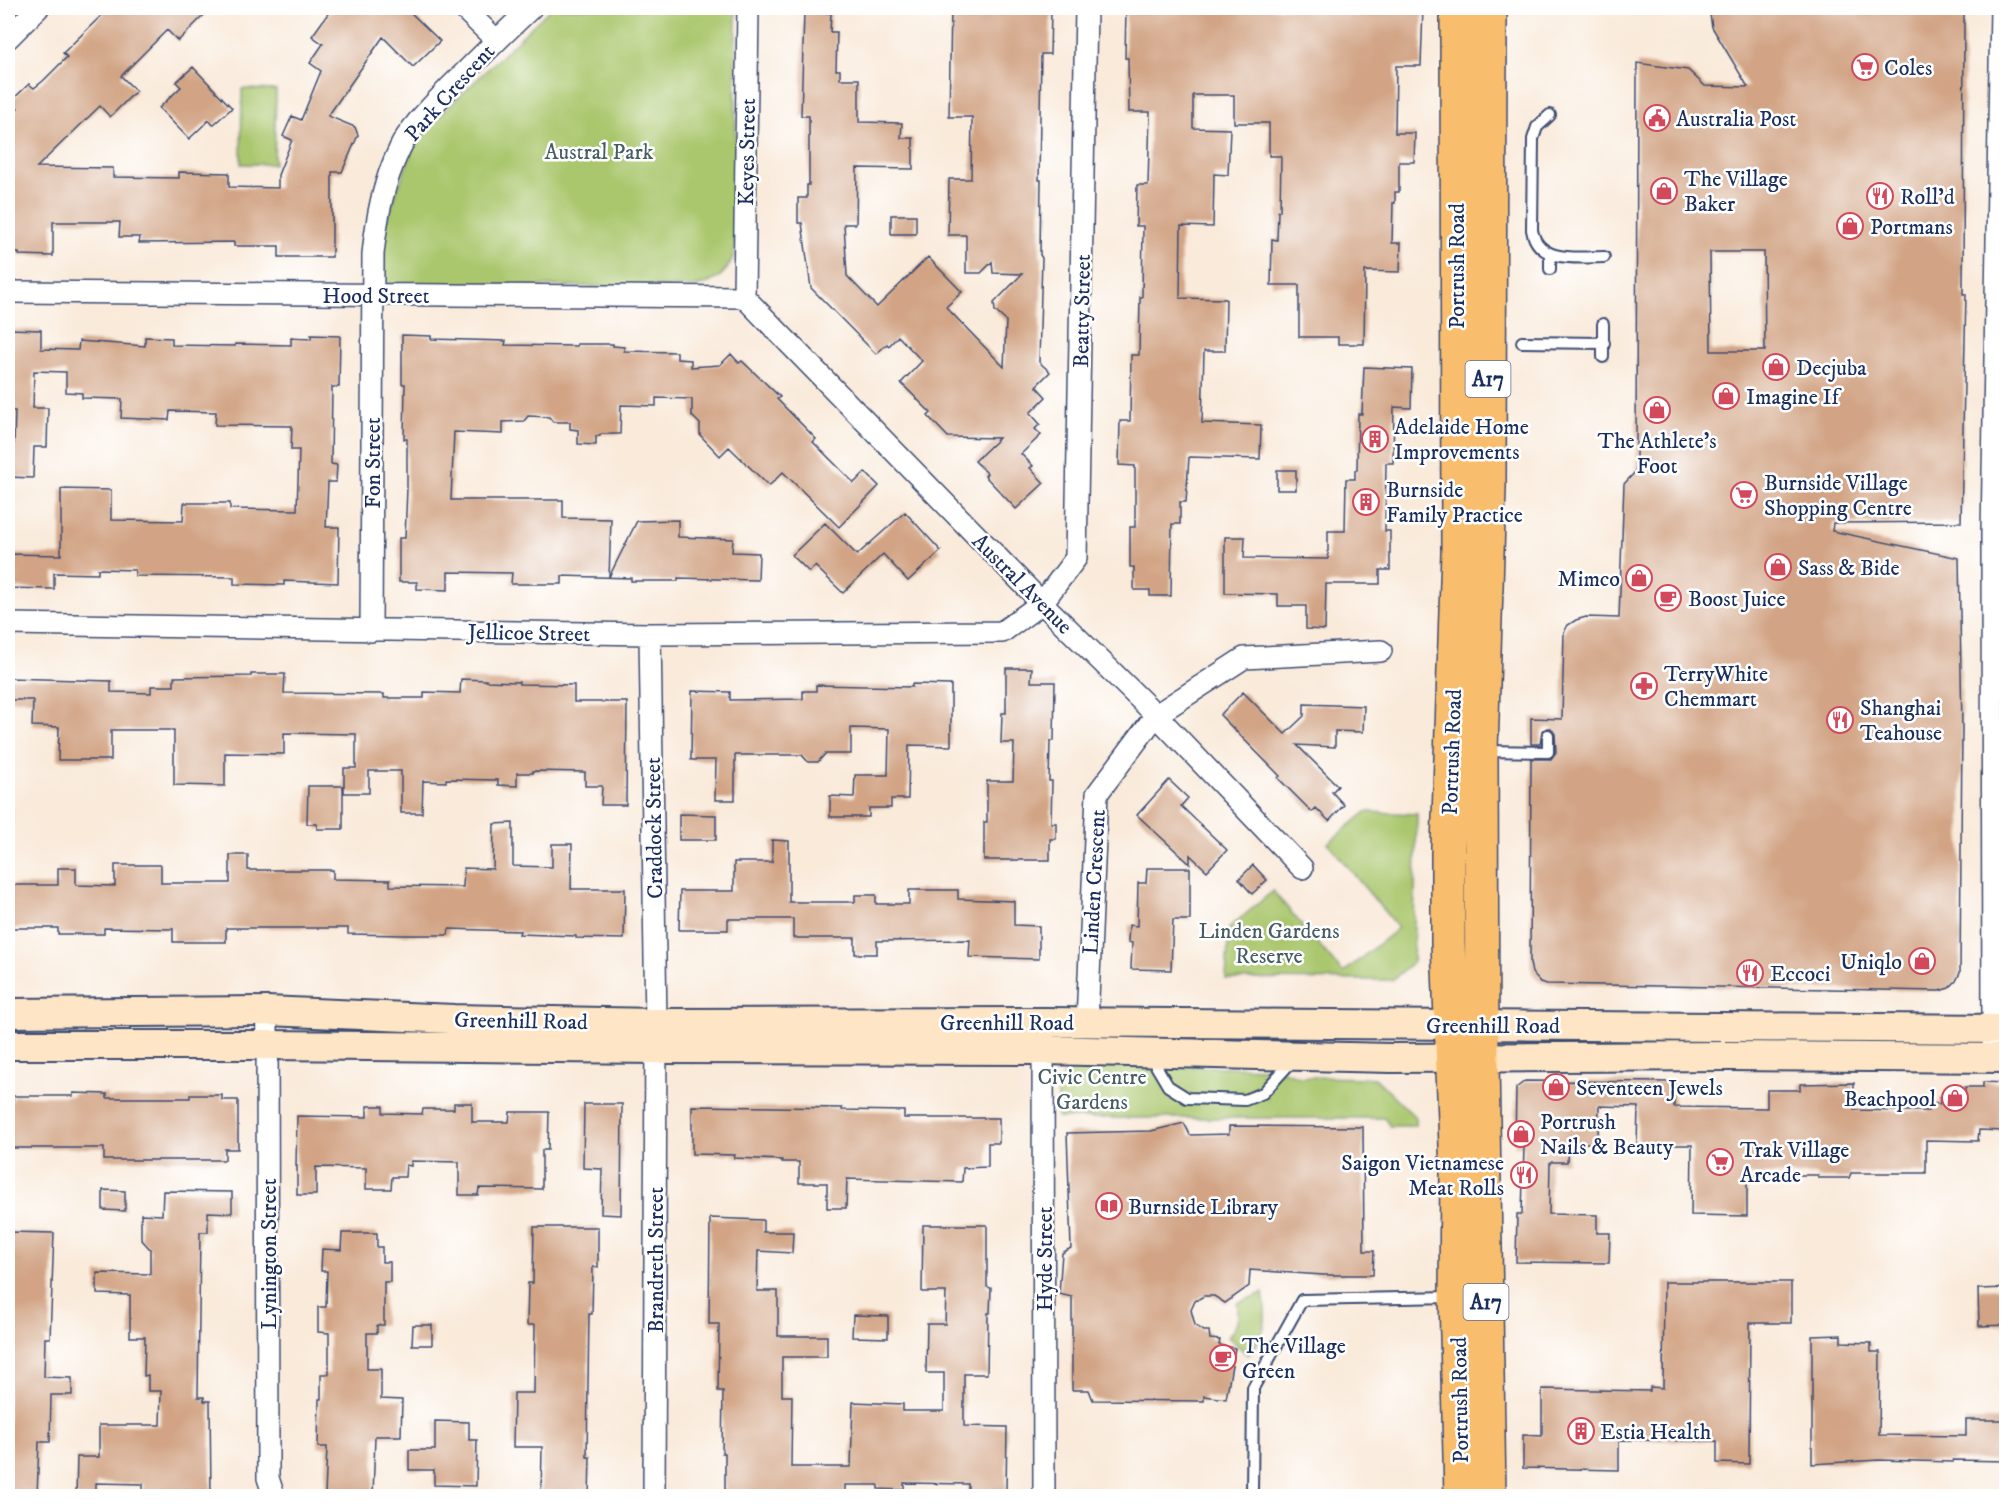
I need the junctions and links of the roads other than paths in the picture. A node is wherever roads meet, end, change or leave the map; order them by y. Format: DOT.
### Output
graph roads {
  1 [pos="38,8"];
  2 [pos="463,8"];
  3 [pos="531,8"];
  4 [pos="748,8"];
  5 [pos="1086,8"];
  6 [pos="1457,8"];
  7 [pos="1490,8"];
  8 [pos="2001,8"];
  9 [pos="8,37"];
  10 [pos="496,40"];
  11 [pos="1550,116"];
  12 [pos="2003,141"];
  13 [pos="1550,254"];
  14 [pos="1604,257"];
  15 [pos="1550,269"];
  16 [pos="8,292"];
  17 [pos="373,295"];
  18 [pos="744,297"];
  19 [pos="1604,324"];
  20 [pos="1522,342"];
  21 [pos="1604,343"];
  22 [pos="1603,357"];
  23 [pos="1042,603"];
  24 [pos="8,624"];
  25 [pos="371,631"];
  26 [pos="650,633"];
  27 [pos="1381,651"];
  28 [pos="1156,715"];
  29 [pos="1548,735"];
  30 [pos="1481,751"];
  31 [pos="1302,868"];
  32 [pos="267,1011"];
  33 [pos="8,1012"];
  34 [pos="1043,1022"];
  35 [pos="1087,1023"];
  36 [pos="1466,1025"];
  37 [pos="2000,1029"];
  38 [pos="656,1036"];
  39 [pos="8,1045"];
  40 [pos="268,1045"];
  41 [pos="1043,1050"];
  42 [pos="1148,1053"];
  43 [pos="1296,1057"];
  44 [pos="1467,1058"];
  45 [pos="2000,1058"];
  46 [pos="1456,1296"];
  47 [pos="274,1497"];
  48 [pos="654,1497"];
  49 [pos="1044,1497"];
  50 [pos="1252,1497"];
  51 [pos="1461,1497"];
  52 [pos="1489,1497"];
  1 -- 9 [label="street"];
  2 -- 10 [label="street"];
  3 -- 10 [label="street, Park Crescent"];
  4 -- 18 [label="street, Keyes Street"];
  5 -- 23 [label="street, Beatty Street"];
  6 -- 36 [label="highway, Portrush Road / A17"];
  7 -- 30 [label="highway, Portrush Road / A17"];
  8 -- 12 [label="street"];
  10 -- 17 [label="street, Park Crescent"];
  11 -- 13 [label="lane"];
  12 -- 37 [label="street"];
  13 -- 14 [label="lane"];
  13 -- 15 [label="lane"];
  16 -- 17 [label="street, Hood Street"];
  17 -- 18 [label="street, Hood Street"];
  17 -- 25 [label="street, Fon Street"];
  18 -- 23 [label="street, Austral Avenue"];
  19 -- 21 [label="lane"];
  20 -- 21 [label="lane"];
  21 -- 22 [label="lane"];
  23 -- 26 [label="street, Jellicoe Street"];
  23 -- 28 [label="street, Austral Avenue"];
  24 -- 25 [label="street, Jellicoe Street"];
  25 -- 26 [label="street, Jellicoe Street"];
  26 -- 38 [label="street, Craddock Street"];
  27 -- 28 [label="street, Linden Crescent"];
  28 -- 31 [label="street, Austral Avenue"];
  28 -- 35 [label="street, Linden Crescent"];
  29 -- 30 [label="lane"];
  30 -- 36 [label="highway, Portrush Road / A17"];
  32 -- 33 [label="main road, Greenhill Road"];
  32 -- 38 [label="main road, Greenhill Road"];
  32 -- 40 [label="street, Lynington Street"];
  34 -- 35 [label="main road, Greenhill Road"];
  34 -- 38 [label="main road, Greenhill Road"];
  34 -- 41 [label="street, Hyde Street"];
  35 -- 36 [label="main road, Greenhill Road"];
  36 -- 37 [label="main road, Greenhill Road"];
  36 -- 44 [label="highway, Portrush Road / A17"];
  37 -- 45 [label="street"];
  38 -- 40 [label="main road, Greenhill Road"];
  38 -- 41 [label="main road, Greenhill Road"];
  38 -- 48 [label="street, Brandreth Street"];
  39 -- 40 [label="main road, Greenhill Road"];
  40 -- 47 [label="street, Lynington Street"];
  41 -- 42 [label="main road, Greenhill Road"];
  41 -- 49 [label="street, Hyde Street"];
  42 -- 43 [label="main road, Greenhill Road"];
  42 -- 43 [label="lane"];
  43 -- 44 [label="main road, Greenhill Road"];
  44 -- 45 [label="main road, Greenhill Road"];
  44 -- 46 [label="highway, Portrush Road / A17"];
  44 -- 52 [label="highway, Portrush Road / A17"];
  46 -- 50 [label="lane"];
  46 -- 51 [label="highway, Portrush Road / A17"];
}
